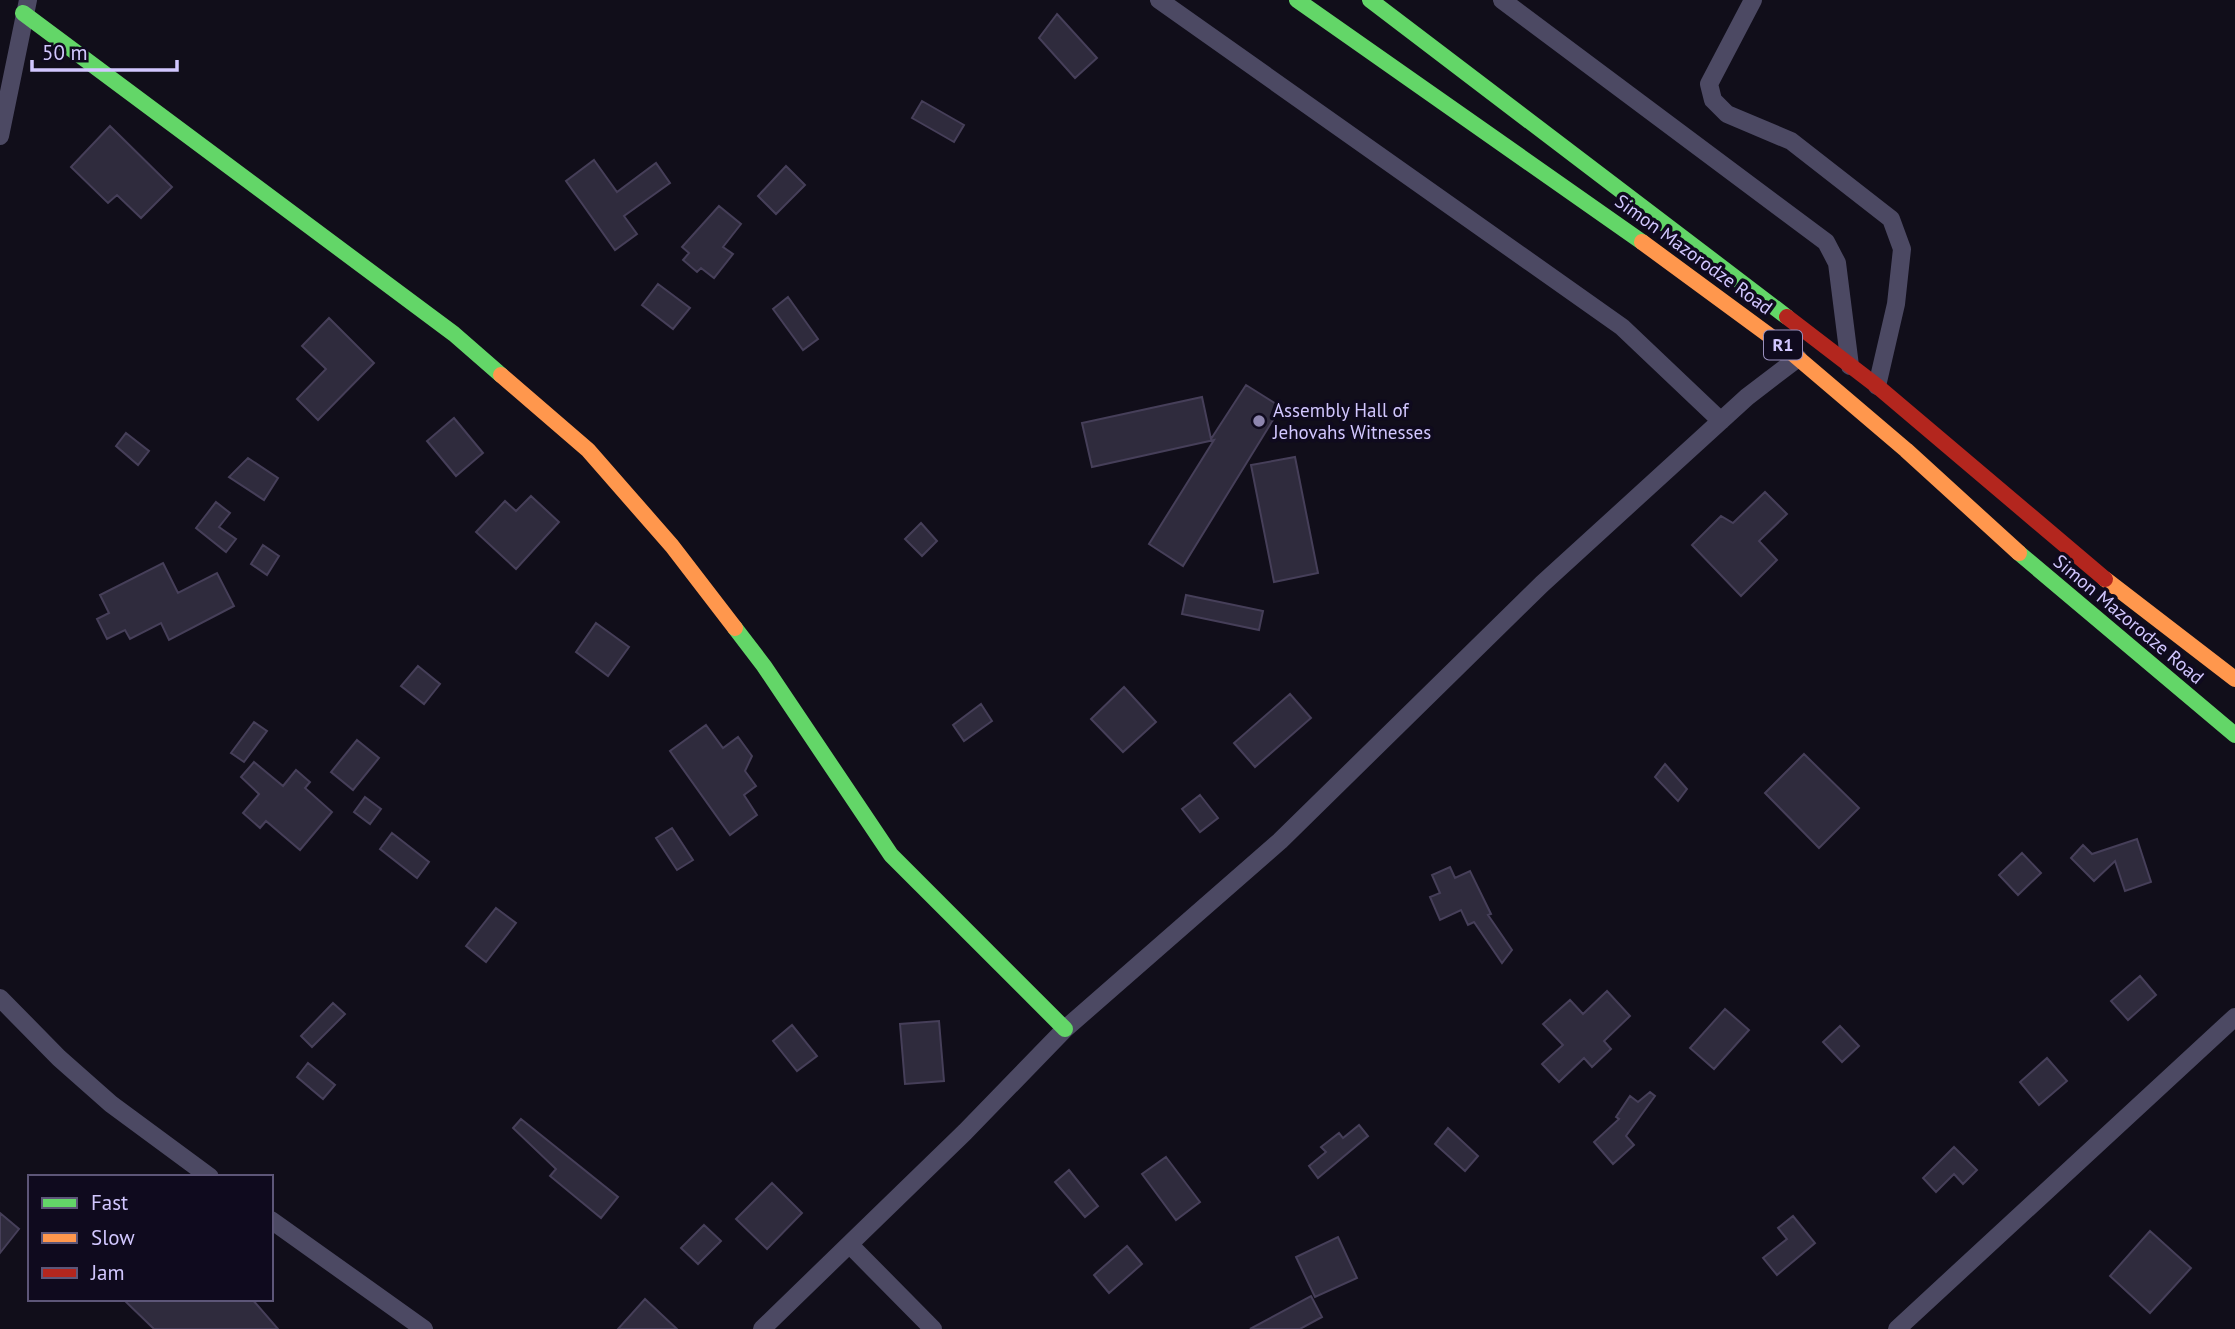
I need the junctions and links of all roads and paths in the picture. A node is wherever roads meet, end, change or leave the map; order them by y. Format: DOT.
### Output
graph roads {
  1 [pos="1159,0"];
  2 [pos="1297,0"];
  3 [pos="1370,0"];
  4 [pos="1503,0"];
  5 [pos="1753,0"];
  6 [pos="26,6"];
  7 [pos="0,136"];
  8 [pos="1798,358"];
  9 [pos="1850,366"];
  10 [pos="1877,386"];
  11 [pos="1721,421"];
  12 [pos="2235,679"];
  13 [pos="2235,735"];
  14 [pos="0,998"];
  15 [pos="2235,1017"];
  16 [pos="1065,1029"];
  17 [pos="207,1175"];
  18 [pos="273,1221"];
  19 [pos="850,1245"];
  20 [pos="424,1329"];
  21 [pos="762,1329"];
  22 [pos="933,1329"];
  23 [pos="1897,1329"];
  1 -- 11 [label="street"];
  2 -- 8 [label="main road, Simon Mazorodze Road / R1"];
  3 -- 9 [label="main road, Simon Mazorodze Road / R1"];
  4 -- 9 [label="street"];
  5 -- 10 [label="street"];
  6 -- 7 [label="street"];
  6 -- 16 [label="main road"];
  8 -- 11 [label="street"];
  8 -- 13 [label="main road, Simon Mazorodze Road / R1"];
  9 -- 10 [label="main road, Simon Mazorodze Road / R1"];
  10 -- 12 [label="main road, Simon Mazorodze Road / R1"];
  11 -- 16 [label="street"];
  14 -- 17 [label="street"];
  15 -- 23 [label="street"];
  16 -- 19 [label="street"];
  18 -- 20 [label="street"];
  19 -- 21 [label="street"];
  19 -- 22 [label="street"];
}
